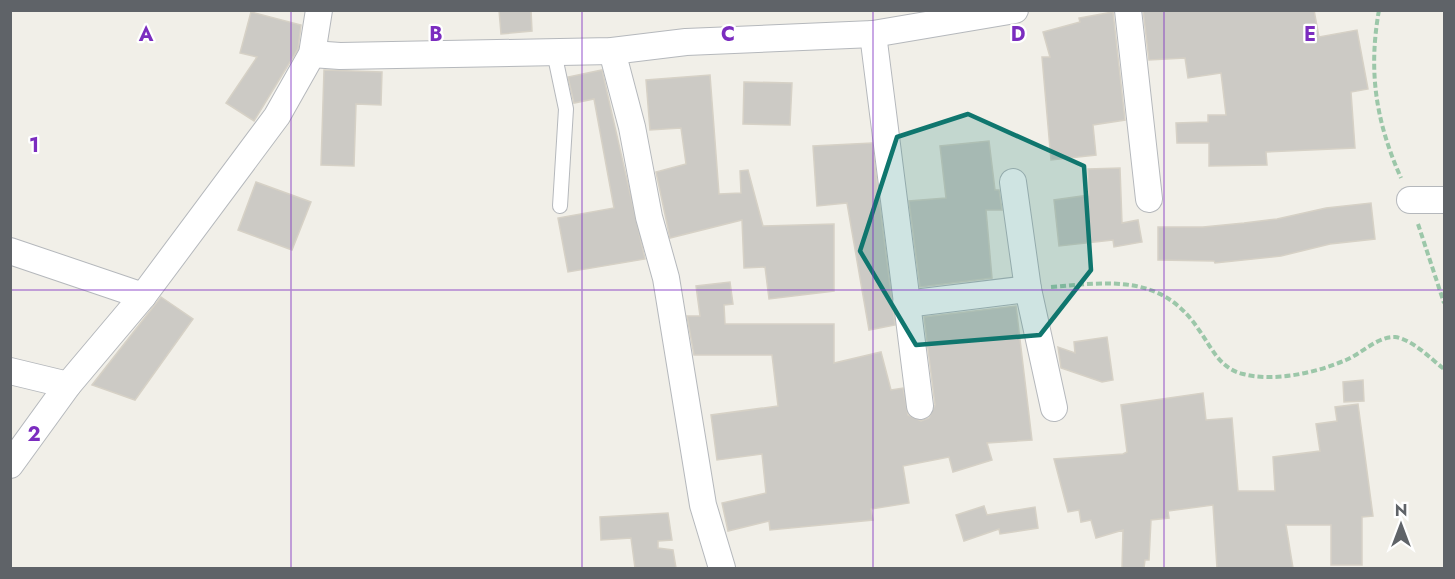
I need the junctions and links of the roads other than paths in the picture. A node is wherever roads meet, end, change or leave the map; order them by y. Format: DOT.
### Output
graph roads {
  1 [pos="319,10"];
  2 [pos="1015,10"];
  3 [pos="1128,10"];
  4 [pos="922,17"];
  5 [pos="873,34"];
  6 [pos="612,51"];
  7 [pos="554,52"];
  8 [pos="312,54"];
  9 [pos="1013,182"];
  10 [pos="1149,199"];
  11 [pos="1410,200"];
  12 [pos="1444,200"];
  13 [pos="560,206"];
  14 [pos="10,251"];
  15 [pos="1028,289"];
  16 [pos="143,296"];
  17 [pos="906,304"];
  18 [pos="10,371"];
  19 [pos="68,385"];
  20 [pos="920,406"];
  21 [pos="1054,408"];
  22 [pos="10,465"];
  23 [pos="722,568"];
  1 -- 8 [label="street"];
  2 -- 4 [label="street"];
  3 -- 10 [label="street"];
  4 -- 5 [label="street"];
  5 -- 6 [label="street"];
  5 -- 17 [label="street"];
  6 -- 7 [label="street"];
  6 -- 23 [label="street"];
  7 -- 8 [label="street"];
  7 -- 13 [label="lane"];
  8 -- 16 [label="street"];
  9 -- 15 [label="street"];
  11 -- 12 [label="street"];
  14 -- 16 [label="street"];
  15 -- 17 [label="street"];
  15 -- 21 [label="street"];
  16 -- 19 [label="street"];
  17 -- 20 [label="street"];
  18 -- 19 [label="street"];
  19 -- 22 [label="street"];
}
